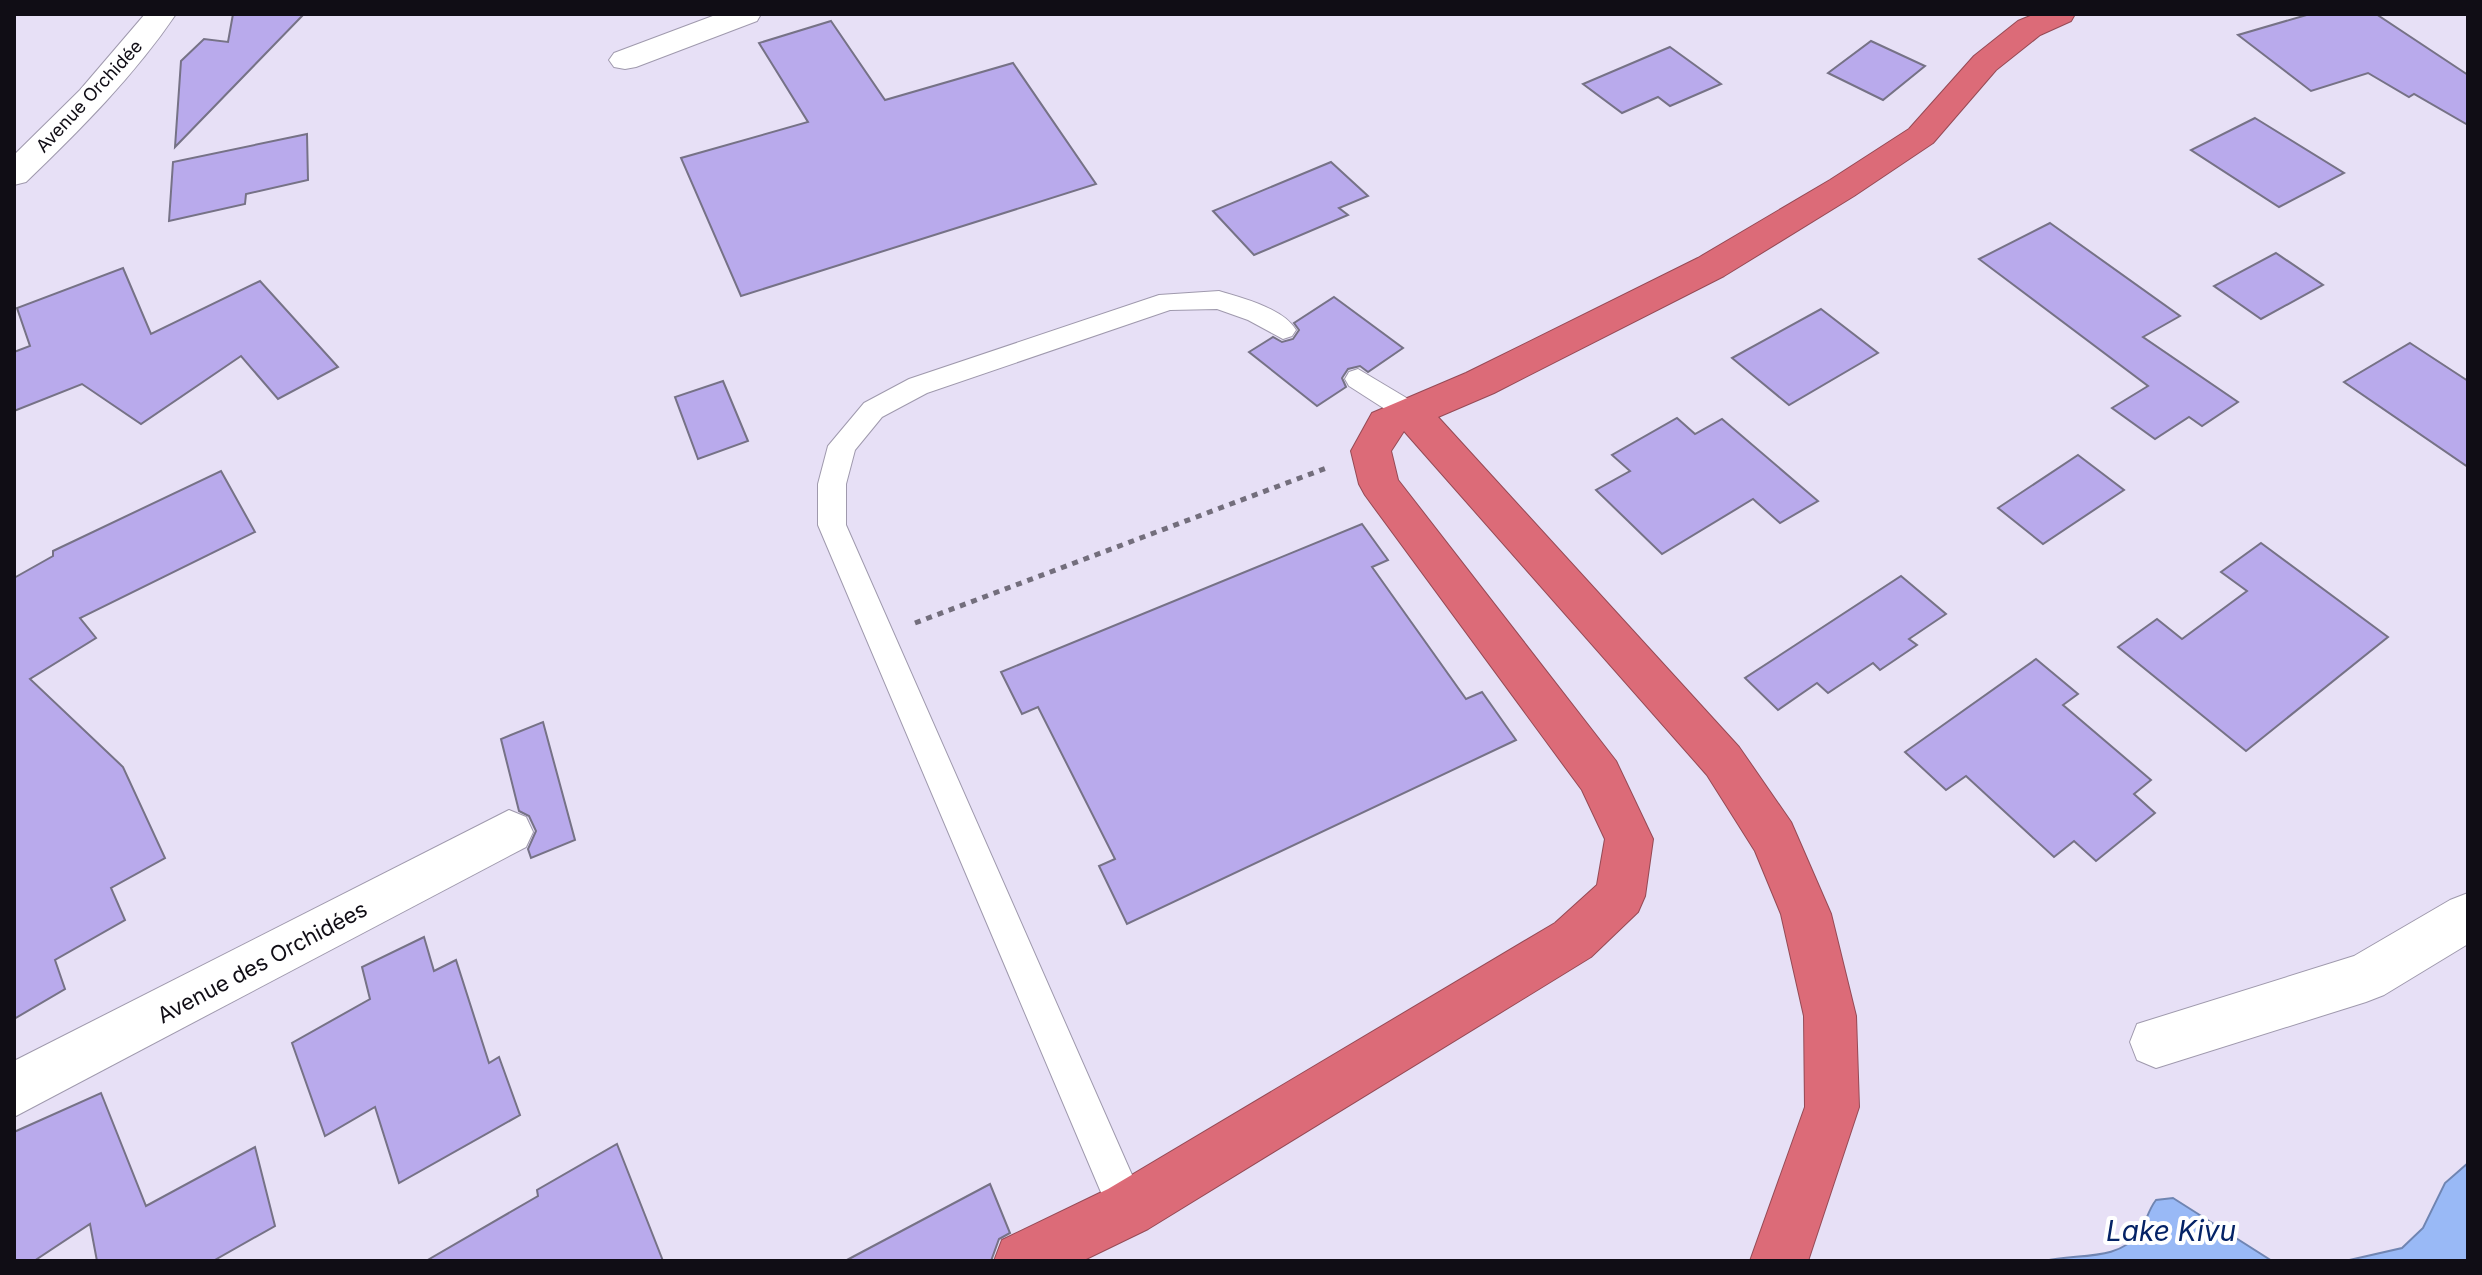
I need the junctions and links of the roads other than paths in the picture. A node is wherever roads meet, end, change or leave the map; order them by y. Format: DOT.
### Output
graph roads {
  1 [pos="161,14"];
  2 [pos="746,14"];
  3 [pos="2060,14"];
  4 [pos="677,25"];
  5 [pos="625,60"];
  6 [pos="14,174"];
  7 [pos="1283,330"];
  8 [pos="1358,379"];
  9 [pos="1411,413"];
  10 [pos="509,832"];
  11 [pos="2468,917"];
  12 [pos="2156,1042"];
  13 [pos="14,1090"];
  14 [pos="1128,1209"];
  15 [pos="1022,1260"];
  16 [pos="1779,1261"];
  1 -- 6 [label="street, Avenue Orchidée"];
  2 -- 4 [label="street"];
  3 -- 9 [label="highway"];
  4 -- 5 [label="street"];
  7 -- 14 [label="lane"];
  8 -- 9 [label="lane"];
  9 -- 14 [label="highway"];
  9 -- 16 [label="highway"];
  10 -- 13 [label="street, Avenue des Orchidées"];
  11 -- 12 [label="street"];
  14 -- 15 [label="highway"];
}
